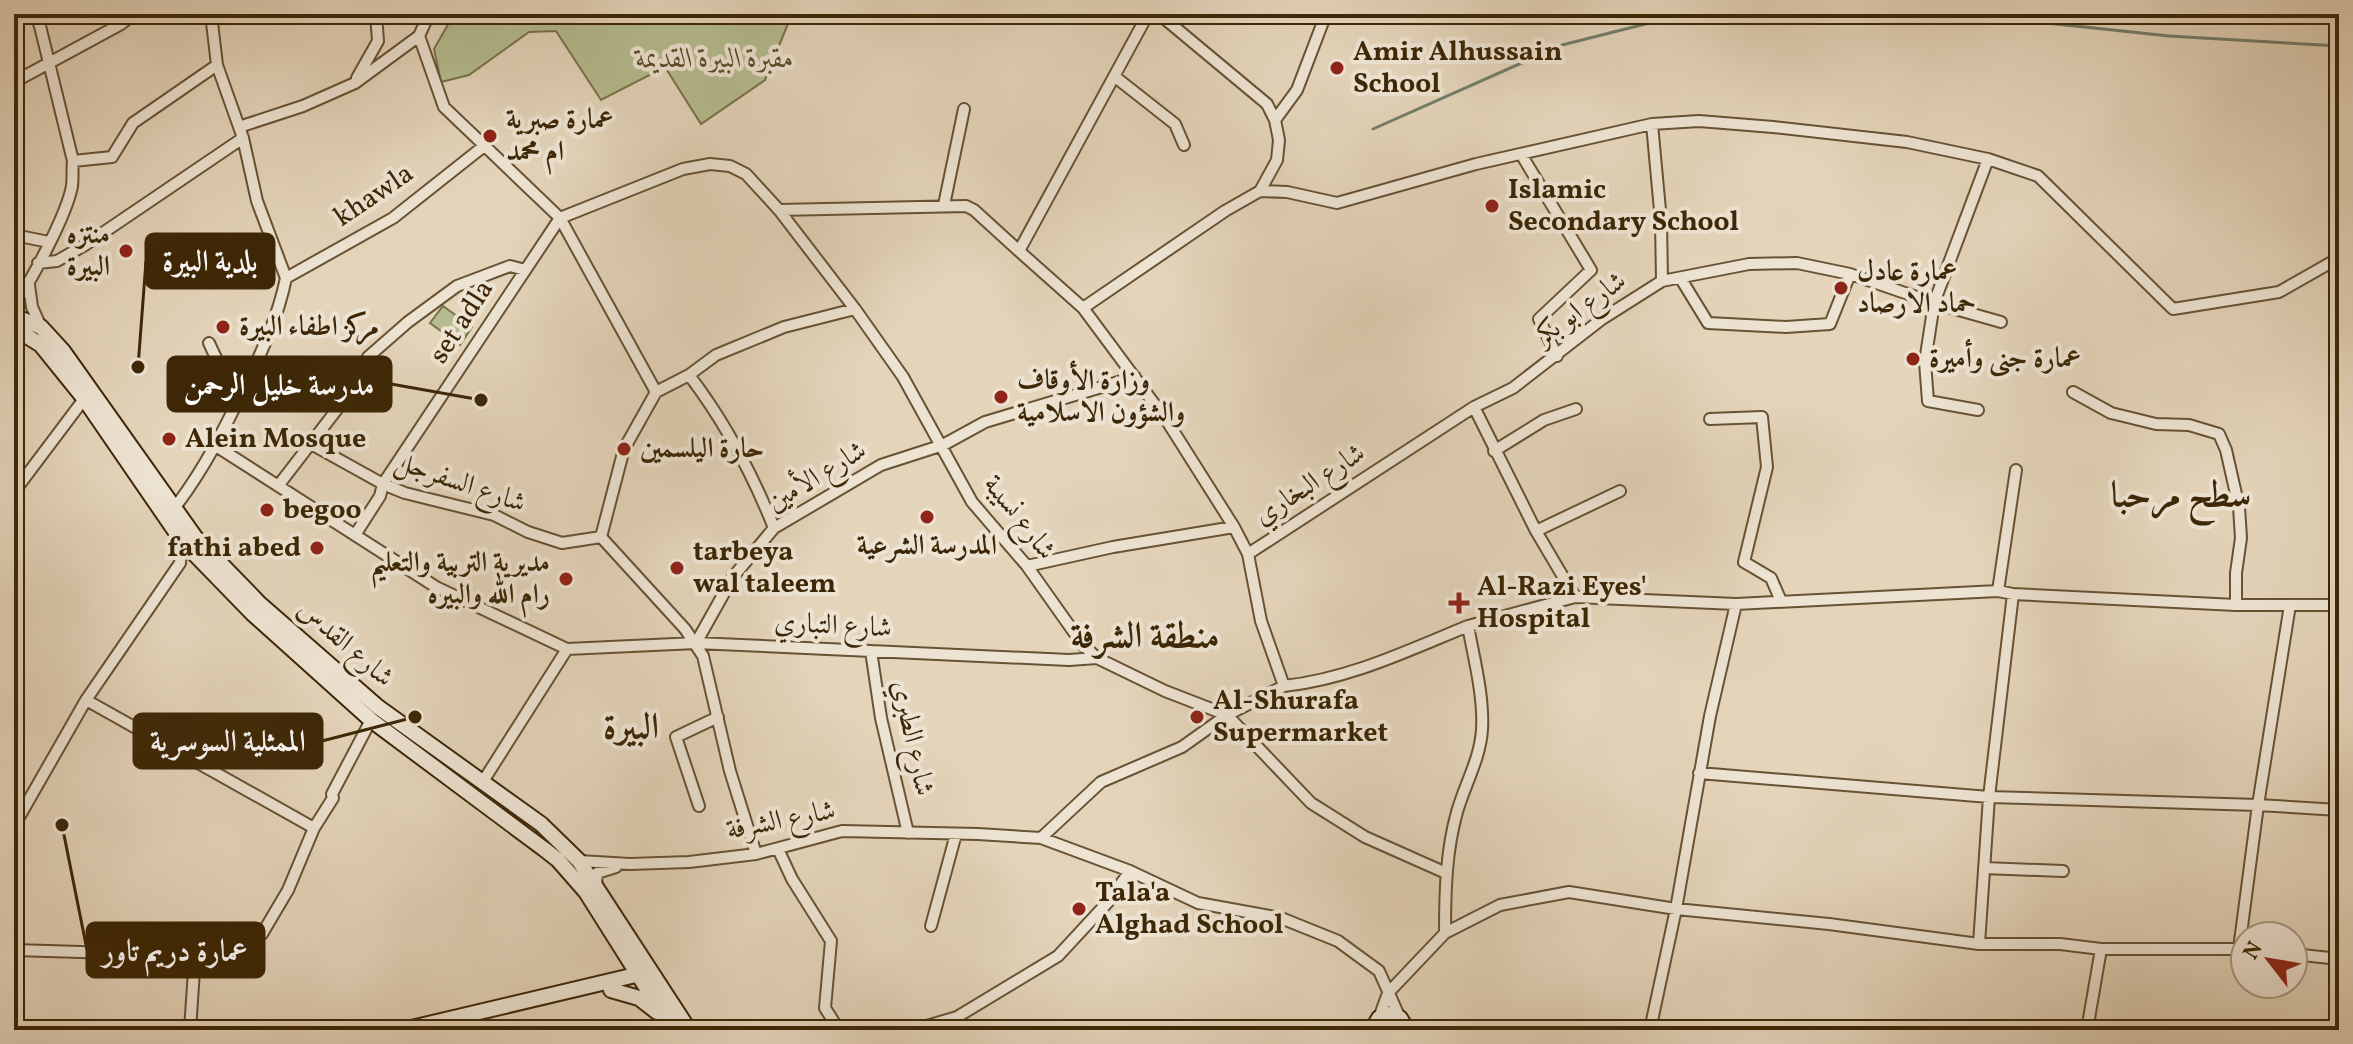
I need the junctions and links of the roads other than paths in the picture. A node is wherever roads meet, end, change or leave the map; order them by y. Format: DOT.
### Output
graph roads {
  1 [pos="35,14"];
  2 [pos="134,14"];
  3 [pos="225,14"];
  4 [pos="376,14"];
  5 [pos="429,14"];
  6 [pos="1148,14"];
  7 [pos="1159,14"];
  8 [pos="1326,14"];
  9 [pos="212,17"];
  10 [pos="419,36"];
  11 [pos="50,63"];
  12 [pos="217,65"];
  13 [pos="1114,76"];
  14 [pos="14,82"];
  15 [pos="355,83"];
  16 [pos="964,109"];
  17 [pos="1275,120"];
  18 [pos="1652,124"];
  19 [pos="239,127"];
  20 [pos="243,138"];
  21 [pos="1184,145"];
  22 [pos="484,146"];
  23 [pos="1521,154"];
  24 [pos="1988,159"];
  25 [pos="73,161"];
  26 [pos="1260,191"];
  27 [pos="944,205"];
  28 [pos="779,210"];
  29 [pos="560,218"];
  30 [pos="14,235"];
  31 [pos="49,242"];
  32 [pos="1019,251"];
  33 [pos="2339,258"];
  34 [pos="38,263"];
  35 [pos="525,270"];
  36 [pos="1850,274"];
  37 [pos="286,278"];
  38 [pos="1681,279"];
  39 [pos="1662,281"];
  40 [pos="29,285"];
  41 [pos="1934,303"];
  42 [pos="14,305"];
  43 [pos="1083,308"];
  44 [pos="855,309"];
  45 [pos="14,316"];
  46 [pos="2001,322"];
  47 [pos="41,327"];
  48 [pos="14,328"];
  49 [pos="209,343"];
  50 [pos="1557,356"];
  51 [pos="689,375"];
  52 [pos="1135,377"];
  53 [pos="246,384"];
  54 [pos="656,392"];
  55 [pos="2073,392"];
  56 [pos="88,395"];
  57 [pos="1474,407"];
  58 [pos="1576,409"];
  59 [pos="1978,410"];
  60 [pos="1710,419"];
  61 [pos="311,444"];
  62 [pos="943,445"];
  63 [pos="216,446"];
  64 [pos="1494,451"];
  65 [pos="2016,470"];
  66 [pos="383,484"];
  67 [pos="278,486"];
  68 [pos="1620,491"];
  69 [pos="14,492"];
  70 [pos="171,512"];
  71 [pos="1234,527"];
  72 [pos="774,528"];
  73 [pos="1536,531"];
  74 [pos="355,535"];
  75 [pos="601,537"];
  76 [pos="182,541"];
  77 [pos="1248,554"];
  78 [pos="199,559"];
  79 [pos="180,563"];
  80 [pos="1027,566"];
  81 [pos="1998,591"];
  82 [pos="2013,594"];
  83 [pos="1575,597"];
  84 [pos="1781,601"];
  85 [pos="1736,604"];
  86 [pos="2236,605"];
  87 [pos="2290,605"];
  88 [pos="2339,605"];
  89 [pos="1468,626"];
  90 [pos="696,643"];
  91 [pos="567,649"];
  92 [pos="871,651"];
  93 [pos="1097,658"];
  94 [pos="1284,686"];
  95 [pos="86,700"];
  96 [pos="374,714"];
  97 [pos="1227,715"];
  98 [pos="718,717"];
  99 [pos="1699,773"];
  100 [pos="482,783"];
  101 [pos="1989,797"];
  102 [pos="2258,805"];
  103 [pos="699,806"];
  104 [pos="2339,810"];
  105 [pos="14,826"];
  106 [pos="314,828"];
  107 [pos="908,833"];
  108 [pos="956,834"];
  109 [pos="1041,838"];
  110 [pos="778,849"];
  111 [pos="756,854"];
  112 [pos="579,861"];
  113 [pos="630,864"];
  114 [pos="1984,868"];
  115 [pos="1130,871"];
  116 [pos="2063,871"];
  117 [pos="1446,873"];
  118 [pos="596,885"];
  119 [pos="1676,909"];
  120 [pos="2245,920"];
  121 [pos="931,926"];
  122 [pos="1445,933"];
  123 [pos="1979,944"];
  124 [pos="2101,949"];
  125 [pos="2229,949"];
  126 [pos="14,950"];
  127 [pos="623,951"];
  128 [pos="195,956"];
  129 [pos="2309,956"];
  130 [pos="2339,959"];
  131 [pos="645,973"];
  132 [pos="610,986"];
  133 [pos="1388,993"];
  134 [pos="957,1017"];
  135 [pos="669,1024"];
  136 [pos="1372,1026"];
  137 [pos="1407,1026"];
  138 [pos="422,1028"];
  139 [pos="190,1030"];
  140 [pos="403,1030"];
  141 [pos="440,1030"];
  142 [pos="689,1030"];
  143 [pos="839,1030"];
  144 [pos="913,1030"];
  145 [pos="959,1030"];
  146 [pos="1650,1030"];
  147 [pos="2087,1030"];
  1 -- 11 [label="street"];
  2 -- 11 [label="street"];
  3 -- 9 [label="street"];
  4 -- 15 [label="street"];
  5 -- 10 [label="street"];
  6 -- 13 [label="street"];
  7 -- 17 [label="street"];
  8 -- 17 [label="street"];
  9 -- 12 [label="street"];
  10 -- 15 [label="street"];
  10 -- 22 [label="street"];
  11 -- 14 [label="street"];
  11 -- 25 [label="street"];
  12 -- 19 [label="street"];
  12 -- 25 [label="street"];
  13 -- 21 [label="street"];
  13 -- 32 [label="street"];
  15 -- 19 [label="street"];
  16 -- 27 [label="street"];
  17 -- 26 [label="street"];
  18 -- 23 [label="street"];
  18 -- 24 [label="street"];
  18 -- 39 [label="street"];
  19 -- 20 [label="street"];
  20 -- 34 [label="street"];
  20 -- 37 [label="street"];
  22 -- 29 [label="street"];
  22 -- 37 [label="street, khawla"];
  23 -- 26 [label="street"];
  23 -- 50 [label="street"];
  24 -- 33 [label="street"];
  24 -- 41 [label="street"];
  25 -- 31 [label="street"];
  26 -- 43 [label="street"];
  27 -- 28 [label="street"];
  27 -- 32 [label="street"];
  28 -- 29 [label="street"];
  28 -- 44 [label="street"];
  29 -- 35 [label="street, set adla"];
  29 -- 54 [label="street"];
  30 -- 31 [label="street"];
  31 -- 34 [label="street"];
  32 -- 43 [label="street"];
  34 -- 40 [label="street"];
  35 -- 61 [label="street"];
  35 -- 66 [label="street, set adla"];
  36 -- 38 [label="street, شارع ابو بكر"];
  36 -- 38 [label="street"];
  36 -- 41 [label="street, شارع ابو بكر"];
  37 -- 53 [label="street"];
  38 -- 39 [label="street, شارع ابو بكر"];
  39 -- 50 [label="street, شارع ابو بكر"];
  40 -- 42 [label="street"];
  40 -- 47 [label="street"];
  41 -- 46 [label="street, شارع ابو بكر"];
  41 -- 59 [label="street"];
  43 -- 52 [label="street"];
  44 -- 51 [label="street"];
  44 -- 62 [label="street"];
  45 -- 47 [label="main road, شارع القدس"];
  47 -- 56 [label="main road, شارع القدس"];
  48 -- 56 [label="main road, شارع القدس"];
  49 -- 53 [label="street"];
  50 -- 57 [label="street, شارع ابو بكر"];
  51 -- 54 [label="street"];
  51 -- 72 [label="street"];
  52 -- 62 [label="street"];
  52 -- 71 [label="street"];
  53 -- 63 [label="street"];
  54 -- 75 [label="street"];
  55 -- 86 [label="street"];
  56 -- 69 [label="street"];
  56 -- 70 [label="main road, شارع القدس"];
  57 -- 64 [label="street"];
  57 -- 77 [label="street, شارع البخاري"];
  58 -- 64 [label="street"];
  60 -- 84 [label="street"];
  61 -- 66 [label="street, شارع السفرجل"];
  61 -- 67 [label="street"];
  62 -- 72 [label="street, شارع الأمين"];
  62 -- 80 [label="street, شارع نسيبة"];
  63 -- 67 [label="street"];
  63 -- 70 [label="street"];
  64 -- 73 [label="street"];
  65 -- 81 [label="street"];
  66 -- 74 [label="street, set adla"];
  66 -- 75 [label="street, شارع السفرجل"];
  67 -- 74 [label="street"];
  68 -- 73 [label="street"];
  70 -- 76 [label="main road, شارع القدس"];
  70 -- 96 [label="main road, شارع القدس"];
  71 -- 77 [label="street"];
  71 -- 80 [label="street"];
  72 -- 90 [label="street, شارع الأمين"];
  73 -- 83 [label="street"];
  74 -- 91 [label="street"];
  75 -- 90 [label="street"];
  76 -- 78 [label="main road, شارع القدس"];
  76 -- 79 [label="street"];
  77 -- 94 [label="street, شارع البخاري"];
  78 -- 79 [label="street"];
  78 -- 96 [label="main road, شارع القدس"];
  79 -- 95 [label="street"];
  80 -- 93 [label="street, شارع نسيبة"];
  81 -- 82 [label="street"];
  81 -- 84 [label="street"];
  82 -- 86 [label="street"];
  82 -- 101 [label="street"];
  83 -- 85 [label="street"];
  83 -- 89 [label="street"];
  84 -- 85 [label="street"];
  85 -- 99 [label="street"];
  86 -- 87 [label="street"];
  87 -- 88 [label="street"];
  87 -- 102 [label="street"];
  89 -- 94 [label="street"];
  89 -- 117 [label="street"];
  90 -- 91 [label="street, شارع التباري"];
  90 -- 92 [label="street, شارع التباري"];
  90 -- 98 [label="street"];
  91 -- 100 [label="street"];
  92 -- 93 [label="street, شارع التباري"];
  92 -- 107 [label="street, شارع الطبري"];
  93 -- 97 [label="street, شارع نسيبة"];
  94 -- 97 [label="street"];
  95 -- 105 [label="street"];
  95 -- 106 [label="street"];
  96 -- 100 [label="main road, شارع القدس"];
  96 -- 106 [label="street"];
  96 -- 127 [label="main road, شارع القدس"];
  97 -- 109 [label="street"];
  97 -- 117 [label="street"];
  98 -- 103 [label="street"];
  98 -- 111 [label="street"];
  99 -- 101 [label="street"];
  99 -- 119 [label="street"];
  100 -- 112 [label="main road, شارع القدس"];
  101 -- 102 [label="street"];
  101 -- 114 [label="street"];
  102 -- 104 [label="street"];
  102 -- 120 [label="street"];
  106 -- 128 [label="street"];
  107 -- 108 [label="street, شارع الشرفة"];
  107 -- 110 [label="street, شارع الشرفة"];
  108 -- 109 [label="street, شارع الشرفة"];
  108 -- 121 [label="street"];
  109 -- 115 [label="street"];
  110 -- 111 [label="street, شارع الشرفة"];
  110 -- 143 [label="street"];
  111 -- 113 [label="street, شارع الشرفة"];
  112 -- 113 [label="street, شارع الشرفة"];
  112 -- 118 [label="main road, شارع القدس"];
  113 -- 118 [label="street"];
  114 -- 116 [label="street"];
  114 -- 123 [label="street"];
  115 -- 133 [label="street"];
  115 -- 134 [label="street"];
  117 -- 122 [label="street"];
  118 -- 131 [label="main road, شارع القدس"];
  119 -- 122 [label="street"];
  119 -- 123 [label="street"];
  119 -- 146 [label="street"];
  122 -- 133 [label="street"];
  123 -- 124 [label="street"];
  124 -- 125 [label="street"];
  124 -- 147 [label="street"];
  126 -- 128 [label="street"];
  127 -- 131 [label="main road, شارع القدس"];
  127 -- 132 [label="main road"];
  128 -- 139 [label="street"];
  129 -- 130 [label="street"];
  131 -- 132 [label="main road"];
  131 -- 135 [label="main road, شارع القدس"];
  131 -- 142 [label="main road, شارع القدس"];
  132 -- 135 [label="main road"];
  132 -- 138 [label="main road"];
  132 -- 141 [label="main road"];
  133 -- 136 [label="street"];
  133 -- 137 [label="street"];
  134 -- 144 [label="street"];
  134 -- 145 [label="street"];
  136 -- 137 [label="main road"];
  138 -- 140 [label="main road"];
}
